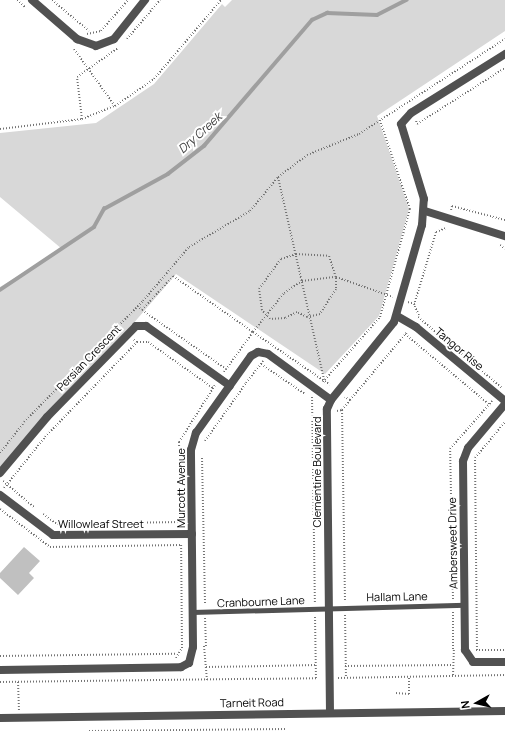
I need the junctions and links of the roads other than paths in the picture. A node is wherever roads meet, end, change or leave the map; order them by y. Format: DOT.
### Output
graph roads {
  1 [pos="32,0"];
  2 [pos="145,0"];
  3 [pos="505,54"];
  4 [pos="425,211"];
  5 [pos="505,236"];
  6 [pos="397,316"];
  7 [pos="230,386"];
  8 [pos="331,400"];
  9 [pos="505,401"];
  10 [pos="505,404"];
  11 [pos="0,474"];
  12 [pos="0,495"];
  13 [pos="192,534"];
  14 [pos="465,605"];
  15 [pos="329,607"];
  16 [pos="192,612"];
  17 [pos="505,662"];
  18 [pos="0,670"];
  19 [pos="505,711"];
  20 [pos="330,713"];
  21 [pos="0,718"];
  1 -- 2 [label="street"];
  3 -- 4 [label="street"];
  4 -- 5 [label="street"];
  4 -- 6 [label="street, Clementine Boulevard"];
  6 -- 8 [label="street, Clementine Boulevard"];
  6 -- 9 [label="street, Tangor Rise"];
  7 -- 8 [label="street, Murcott Avenue"];
  7 -- 11 [label="street, Persian Crescent"];
  7 -- 13 [label="street, Murcott Avenue"];
  8 -- 15 [label="street, Clementine Boulevard"];
  10 -- 14 [label="street, Ambersweet Drive"];
  12 -- 13 [label="street, Willowleaf Street"];
  13 -- 16 [label="street, Murcott Avenue"];
  14 -- 15 [label="lane, Hallam Lane"];
  14 -- 17 [label="street, Ambersweet Drive"];
  15 -- 16 [label="lane, Cranbourne Lane"];
  15 -- 20 [label="street, Clementine Boulevard"];
  16 -- 18 [label="street, Murcott Avenue"];
  19 -- 20 [label="street, Tarneit Road"];
  20 -- 21 [label="street, Tarneit Road"];
}
